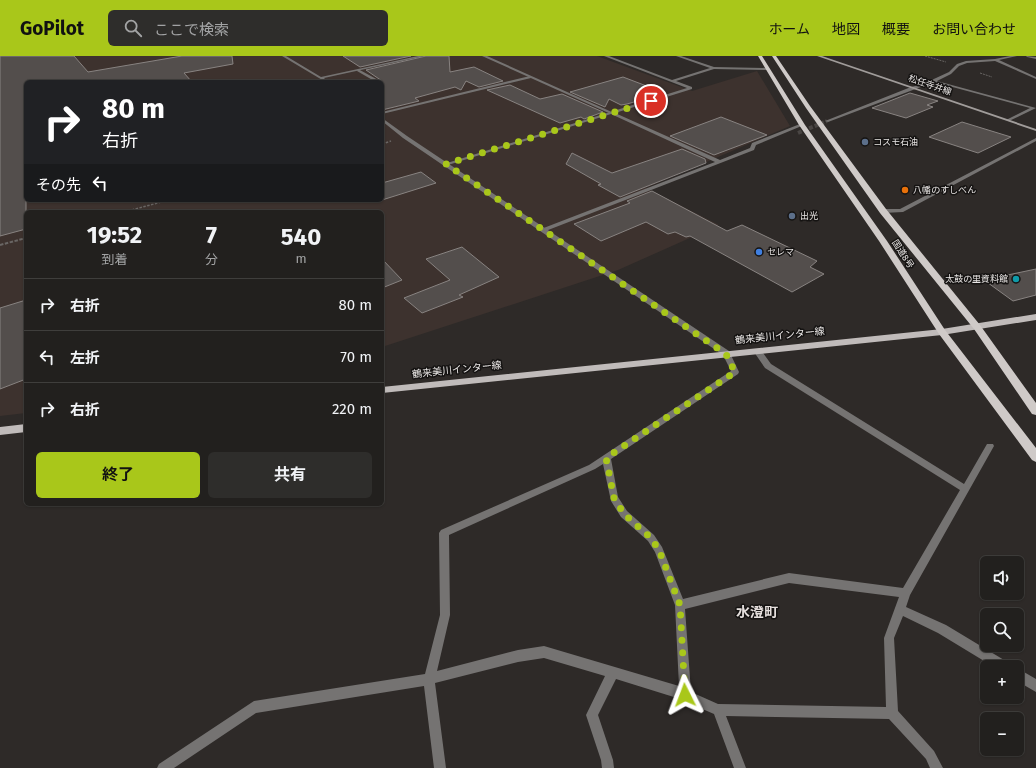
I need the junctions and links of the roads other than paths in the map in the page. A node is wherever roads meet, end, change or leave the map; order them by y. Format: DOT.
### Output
graph roads {
  1 [pos="284,56"];
  2 [pos="423,56"];
  3 [pos="484,56"];
  4 [pos="608,56"];
  5 [pos="678,56"];
  6 [pos="760,56"];
  7 [pos="774,56"];
  8 [pos="819,56"];
  9 [pos="983,56"];
  10 [pos="1015,56"];
  11 [pos="1028,56"];
  12 [pos="1036,58"];
  13 [pos="995,60"];
  14 [pos="714,68"];
  15 [pos="768,69"];
  16 [pos="358,70"];
  17 [pos="530,77"];
  18 [pos="320,78"];
  19 [pos="1036,78"];
  20 [pos="323,80"];
  21 [pos="376,80"];
  22 [pos="672,81"];
  23 [pos="934,81"];
  24 [pos="912,88"];
  25 [pos="384,113"];
  26 [pos="612,113"];
  27 [pos="1008,120"];
  28 [pos="384,121"];
  29 [pos="827,121"];
  30 [pos="800,129"];
  31 [pos="1036,130"];
  32 [pos="1036,139"];
  33 [pos="752,149"];
  34 [pos="718,161"];
  35 [pos="446,164"];
  36 [pos="883,211"];
  37 [pos="543,230"];
  38 [pos="1036,316"];
  39 [pos="977,327"];
  40 [pos="942,332"];
  41 [pos="758,352"];
  42 [pos="726,354"];
  43 [pos="384,390"];
  44 [pos="1036,411"];
  45 [pos="24,428"];
  46 [pos="0,431"];
  47 [pos="990,446"];
  48 [pos="1036,457"];
  49 [pos="606,458"];
  50 [pos="965,489"];
  51 [pos="906,593"];
  52 [pos="680,605"];
  53 [pos="900,609"];
  54 [pos="993,660"];
  55 [pos="613,673"];
  56 [pos="1024,678"];
  57 [pos="429,679"];
  58 [pos="1036,686"];
  59 [pos="685,695"];
  60 [pos="718,710"];
  61 [pos="892,713"];
  62 [pos="163,768"];
  63 [pos="440,768"];
  64 [pos="608,768"];
  65 [pos="740,768"];
  66 [pos="937,768"];
  1 -- 18 [label="street"];
  2 -- 16 [label="street"];
  3 -- 17 [label="street"];
  4 -- 22 [label="street"];
  5 -- 14 [label="street"];
  6 -- 15 [label="highway, 国道8号"];
  7 -- 36 [label="highway, 国道8号"];
  8 -- 24 [label="main road, 松任寺井線"];
  9 -- 13 [label="street"];
  10 -- 13 [label="street"];
  11 -- 12 [label="street"];
  13 -- 19 [label="street"];
  13 -- 23 [label="street"];
  14 -- 15 [label="street"];
  14 -- 22 [label="street"];
  15 -- 30 [label="highway, 国道8号"];
  16 -- 18 [label="street"];
  16 -- 21 [label="street"];
  17 -- 25 [label="street"];
  17 -- 26 [label="street"];
  18 -- 20 [label="street"];
  22 -- 26 [label="street"];
  23 -- 24 [label="street"];
  23 -- 27 [label="street"];
  24 -- 27 [label="main road, 松任寺井線"];
  24 -- 29 [label="street"];
  26 -- 34 [label="street"];
  26 -- 35 [label="street"];
  27 -- 31 [label="main road, 松任寺井線"];
  28 -- 35 [label="street"];
  30 -- 33 [label="street"];
  30 -- 33 [label="street"];
  30 -- 40 [label="highway, 国道8号"];
  32 -- 36 [label="street"];
  33 -- 34 [label="street"];
  34 -- 37 [label="street"];
  35 -- 37 [label="street"];
  36 -- 39 [label="highway, 国道8号"];
  37 -- 42 [label="street"];
  38 -- 39 [label="main road, 鶴来美川インター線"];
  39 -- 40 [label="main road, 鶴来美川インター線"];
  39 -- 44 [label="highway, 国道8号"];
  40 -- 41 [label="main road, 鶴来美川インター線"];
  40 -- 48 [label="highway, 国道8号"];
  41 -- 42 [label="main road, 鶴来美川インター線"];
  41 -- 50 [label="street"];
  42 -- 43 [label="main road, 鶴来美川インター線"];
  42 -- 49 [label="street"];
  45 -- 46 [label="main road"];
  47 -- 50 [label="street"];
  49 -- 52 [label="street"];
  49 -- 57 [label="street"];
  50 -- 51 [label="street"];
  51 -- 52 [label="street"];
  51 -- 53 [label="street"];
  52 -- 59 [label="street"];
  53 -- 54 [label="street"];
  53 -- 61 [label="street"];
  55 -- 57 [label="street"];
  55 -- 59 [label="street"];
  55 -- 64 [label="street"];
  56 -- 58 [label="street"];
  57 -- 62 [label="street"];
  57 -- 63 [label="street"];
  59 -- 60 [label="street"];
  60 -- 61 [label="street"];
  60 -- 65 [label="street"];
  61 -- 66 [label="street"];
}
